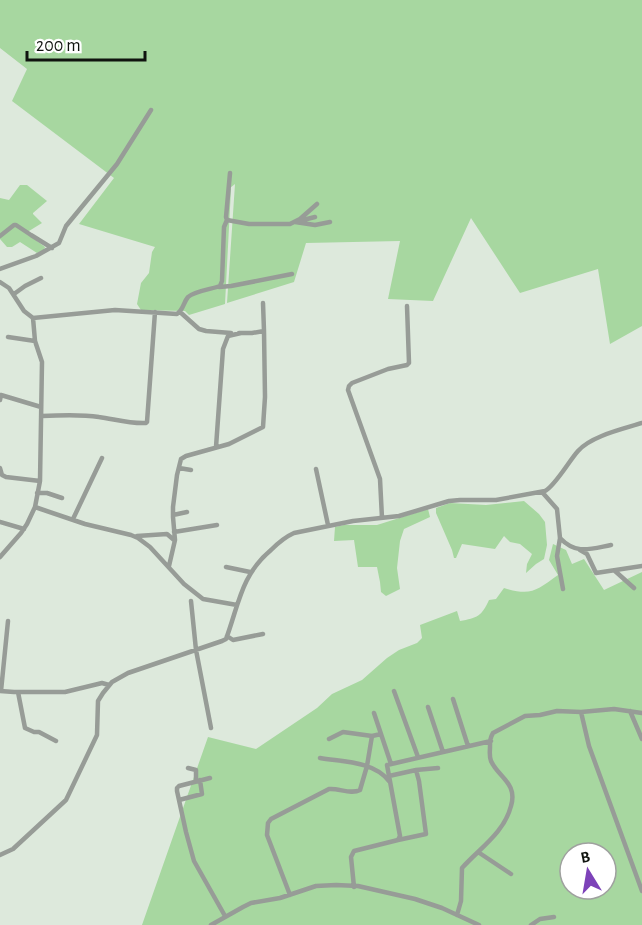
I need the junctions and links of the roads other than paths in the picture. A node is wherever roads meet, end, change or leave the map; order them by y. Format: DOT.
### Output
graph roads {
  1 [pos="151,110"];
  2 [pos="230,173"];
  3 [pos="317,204"];
  4 [pos="315,217"];
  5 [pos="227,220"];
  6 [pos="295,222"];
  7 [pos="330,222"];
  8 [pos="0,236"];
  9 [pos="52,248"];
  10 [pos="0,269"];
  11 [pos="292,274"];
  12 [pos="41,278"];
  13 [pos="0,282"];
  14 [pos="219,287"];
  15 [pos="14,294"];
  16 [pos="263,303"];
  17 [pos="407,306"];
  18 [pos="154,312"];
  19 [pos="180,312"];
  20 [pos="33,318"];
  21 [pos="264,331"];
  22 [pos="241,333"];
  23 [pos="8,337"];
  24 [pos="35,341"];
  25 [pos="0,397"];
  26 [pos="41,407"];
  27 [pos="42,416"];
  28 [pos="642,423"];
  29 [pos="216,447"];
  30 [pos="102,458"];
  31 [pos="0,468"];
  32 [pos="179,468"];
  33 [pos="316,469"];
  34 [pos="191,470"];
  35 [pos="1,475"];
  36 [pos="40,480"];
  37 [pos="542,492"];
  38 [pos="38,493"];
  39 [pos="62,498"];
  40 [pos="34,507"];
  41 [pos="187,512"];
  42 [pos="173,515"];
  43 [pos="381,518"];
  44 [pos="73,519"];
  45 [pos="0,522"];
  46 [pos="217,525"];
  47 [pos="328,525"];
  48 [pos="24,529"];
  49 [pos="174,532"];
  50 [pos="134,536"];
  51 [pos="561,538"];
  52 [pos="175,540"];
  53 [pos="611,544"];
  54 [pos="580,550"];
  55 [pos="0,556"];
  56 [pos="169,566"];
  57 [pos="642,566"];
  58 [pos="226,567"];
  59 [pos="615,571"];
  60 [pos="250,572"];
  61 [pos="634,586"];
  62 [pos="562,589"];
  63 [pos="191,601"];
  64 [pos="237,605"];
  65 [pos="8,621"];
  66 [pos="263,634"];
  67 [pos="227,636"];
  68 [pos="196,650"];
  69 [pos="109,685"];
  70 [pos="1,691"];
  71 [pos="394,691"];
  72 [pos="18,692"];
  73 [pos="453,699"];
  74 [pos="428,707"];
  75 [pos="630,711"];
  76 [pos="581,712"];
  77 [pos="374,713"];
  78 [pos="642,713"];
  79 [pos="211,728"];
  80 [pos="381,734"];
  81 [pos="372,736"];
  82 [pos="329,739"];
  83 [pos="642,740"];
  84 [pos="56,741"];
  85 [pos="490,741"];
  86 [pos="468,746"];
  87 [pos="443,752"];
  88 [pos="418,757"];
  89 [pos="320,758"];
  90 [pos="391,764"];
  91 [pos="367,766"];
  92 [pos="188,768"];
  93 [pos="438,768"];
  94 [pos="416,770"];
  95 [pos="389,776"];
  96 [pos="210,778"];
  97 [pos="198,781"];
  98 [pos="391,784"];
  99 [pos="179,800"];
  100 [pos="398,840"];
  101 [pos="478,852"];
  102 [pos="0,855"];
  103 [pos="510,874"];
  104 [pos="354,887"];
  105 [pos="642,891"];
  106 [pos="290,895"];
  107 [pos="457,915"];
  108 [pos="225,916"];
  109 [pos="554,917"];
  110 [pos="211,925"];
  111 [pos="478,925"];
  112 [pos="531,925"];
  1 -- 9 [label="street"];
  2 -- 5 [label="street"];
  3 -- 6 [label="street"];
  4 -- 6 [label="street"];
  5 -- 6 [label="street"];
  5 -- 14 [label="street"];
  6 -- 7 [label="street"];
  8 -- 9 [label="street"];
  9 -- 10 [label="street"];
  11 -- 14 [label="street"];
  12 -- 15 [label="street"];
  13 -- 15 [label="street"];
  14 -- 19 [label="street"];
  15 -- 20 [label="street"];
  16 -- 21 [label="street"];
  17 -- 43 [label="street"];
  18 -- 19 [label="street"];
  18 -- 20 [label="street"];
  18 -- 27 [label="street"];
  19 -- 22 [label="street"];
  20 -- 24 [label="street"];
  21 -- 22 [label="street"];
  21 -- 29 [label="street"];
  22 -- 29 [label="street"];
  23 -- 24 [label="street"];
  24 -- 26 [label="street"];
  25 -- 26 [label="street"];
  26 -- 27 [label="street"];
  27 -- 36 [label="street"];
  28 -- 37 [label="street"];
  29 -- 32 [label="street"];
  30 -- 44 [label="street"];
  31 -- 35 [label="street"];
  32 -- 34 [label="street"];
  32 -- 42 [label="street"];
  33 -- 47 [label="street"];
  35 -- 36 [label="street"];
  36 -- 38 [label="street"];
  37 -- 43 [label="street"];
  37 -- 51 [label="street"];
  38 -- 39 [label="street"];
  38 -- 40 [label="street"];
  40 -- 44 [label="street"];
  40 -- 48 [label="street"];
  41 -- 42 [label="street"];
  42 -- 49 [label="street"];
  43 -- 47 [label="street"];
  44 -- 50 [label="street"];
  45 -- 48 [label="street"];
  46 -- 49 [label="street"];
  47 -- 60 [label="street"];
  48 -- 55 [label="street"];
  49 -- 52 [label="street"];
  50 -- 52 [label="street"];
  50 -- 56 [label="street"];
  51 -- 54 [label="street"];
  51 -- 62 [label="street"];
  52 -- 56 [label="street"];
  53 -- 54 [label="street"];
  54 -- 59 [label="street"];
  56 -- 64 [label="street"];
  57 -- 59 [label="street"];
  58 -- 60 [label="street"];
  59 -- 61 [label="street"];
  60 -- 64 [label="street"];
  63 -- 68 [label="street"];
  64 -- 67 [label="street"];
  65 -- 70 [label="street"];
  66 -- 67 [label="street"];
  67 -- 68 [label="street"];
  68 -- 69 [label="street"];
  68 -- 79 [label="street"];
  69 -- 72 [label="street"];
  69 -- 102 [label="street"];
  70 -- 72 [label="street"];
  71 -- 88 [label="street"];
  72 -- 84 [label="street"];
  73 -- 86 [label="street"];
  74 -- 87 [label="street"];
  75 -- 76 [label="street"];
  75 -- 78 [label="street"];
  75 -- 83 [label="street"];
  76 -- 85 [label="street"];
  76 -- 105 [label="street"];
  77 -- 80 [label="street"];
  80 -- 81 [label="street"];
  80 -- 90 [label="street"];
  81 -- 82 [label="street"];
  81 -- 91 [label="street"];
  85 -- 86 [label="street"];
  85 -- 101 [label="street"];
  86 -- 87 [label="street"];
  87 -- 88 [label="street"];
  88 -- 90 [label="street"];
  89 -- 91 [label="street"];
  90 -- 95 [label="street"];
  91 -- 98 [label="street"];
  91 -- 106 [label="street"];
  92 -- 97 [label="street"];
  93 -- 94 [label="street"];
  94 -- 95 [label="street"];
  94 -- 100 [label="street"];
  95 -- 98 [label="street"];
  96 -- 97 [label="street"];
  97 -- 99 [label="street"];
  97 -- 99 [label="street"];
  98 -- 100 [label="street"];
  99 -- 108 [label="street"];
  100 -- 104 [label="street"];
  101 -- 103 [label="street"];
  101 -- 107 [label="street"];
  104 -- 106 [label="street"];
  104 -- 107 [label="street"];
  106 -- 108 [label="street"];
  107 -- 111 [label="street"];
  108 -- 110 [label="street"];
  109 -- 112 [label="street"];
}
